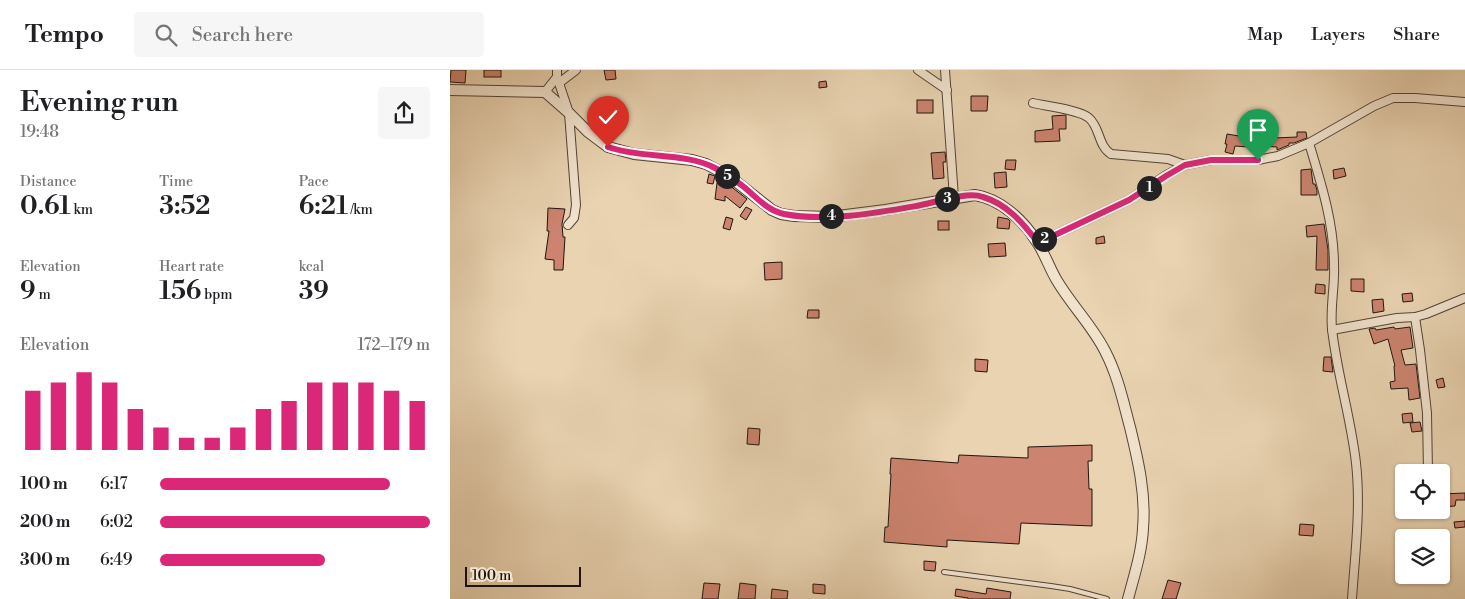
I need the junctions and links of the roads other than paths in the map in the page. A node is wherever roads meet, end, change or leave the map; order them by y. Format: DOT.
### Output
graph roads {
  1 [pos="576,70"];
  2 [pos="918,70"];
  3 [pos="945,70"];
  4 [pos="558,77"];
  5 [pos="450,90"];
  6 [pos="947,90"];
  7 [pos="544,92"];
  8 [pos="1465,102"];
  9 [pos="1033,103"];
  10 [pos="569,113"];
  11 [pos="1309,143"];
  12 [pos="1185,165"];
  13 [pos="954,198"];
  14 [pos="568,225"];
  15 [pos="1038,243"];
  16 [pos="1465,298"];
  17 [pos="1415,316"];
  18 [pos="1332,330"];
  19 [pos="1428,464"];
  20 [pos="944,572"];
  21 [pos="1107,599"];
  22 [pos="1128,599"];
  23 [pos="1352,599"];
  1 -- 4 [label="street"];
  2 -- 6 [label="street"];
  3 -- 6 [label="street"];
  4 -- 7 [label="street"];
  4 -- 10 [label="street"];
  5 -- 7 [label="street"];
  6 -- 13 [label="street"];
  7 -- 10 [label="street"];
  8 -- 11 [label="street"];
  9 -- 12 [label="street"];
  10 -- 13 [label="street"];
  10 -- 14 [label="street"];
  11 -- 12 [label="street"];
  11 -- 18 [label="street"];
  12 -- 15 [label="street"];
  13 -- 15 [label="street"];
  15 -- 22 [label="street"];
  16 -- 17 [label="street"];
  17 -- 18 [label="street"];
  17 -- 19 [label="street"];
  18 -- 23 [label="street"];
  20 -- 21 [label="lane"];
}
